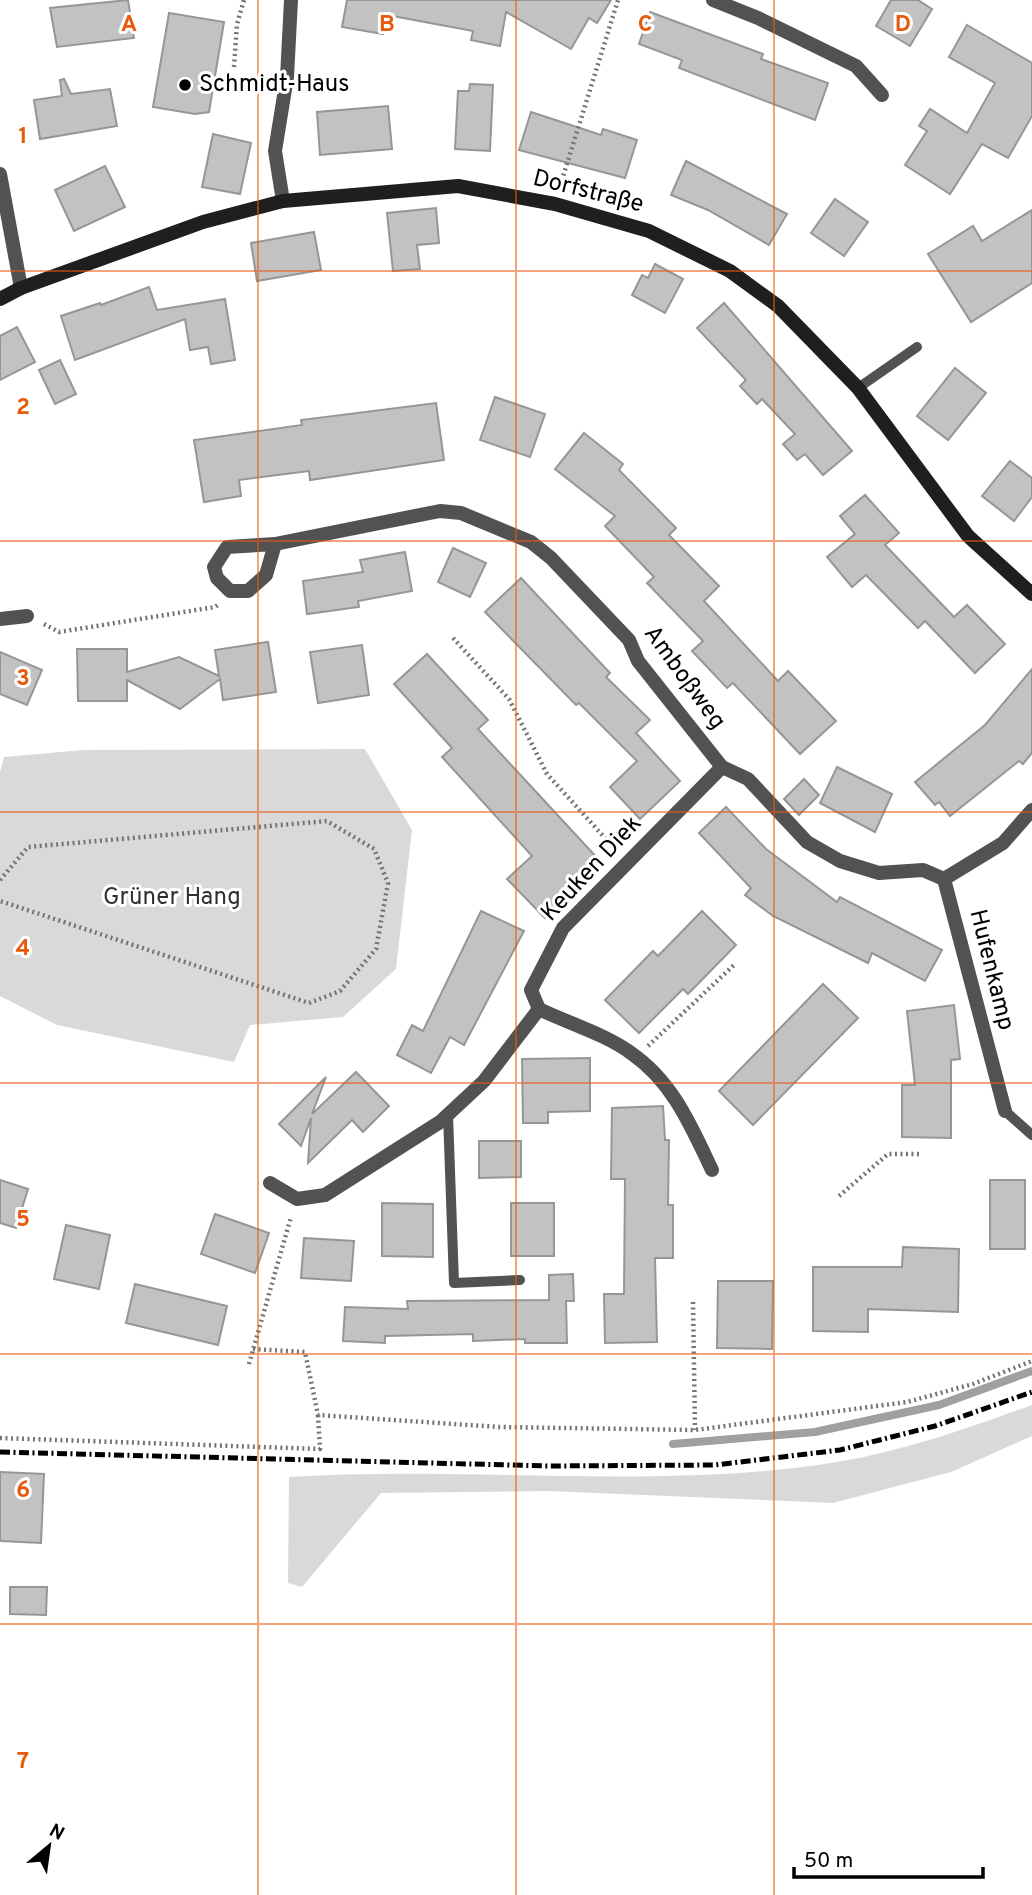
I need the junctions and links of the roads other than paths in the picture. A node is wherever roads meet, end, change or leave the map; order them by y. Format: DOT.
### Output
graph roads {
  1 [pos="291,0"];
  2 [pos="713,0"];
  3 [pos="882,94"];
  4 [pos="0,174"];
  5 [pos="283,201"];
  6 [pos="21,288"];
  7 [pos="0,299"];
  8 [pos="917,347"];
  9 [pos="858,388"];
  10 [pos="275,544"];
  11 [pos="1032,594"];
  12 [pos="27,616"];
  13 [pos="0,619"];
  14 [pos="722,767"];
  15 [pos="1032,810"];
  16 [pos="944,879"];
  17 [pos="539,1009"];
  18 [pos="1005,1111"];
  19 [pos="448,1115"];
  20 [pos="1032,1135"];
  21 [pos="712,1170"];
  22 [pos="270,1183"];
  23 [pos="520,1280"];
  1 -- 5 [label="street"];
  2 -- 3 [label="street"];
  4 -- 6 [label="street"];
  5 -- 6 [label="street, Dorfstraße"];
  5 -- 9 [label="street, Dorfstraße"];
  6 -- 7 [label="street, Dorfstraße"];
  8 -- 9 [label="lane"];
  9 -- 11 [label="street, Dorfstraße"];
  10 -- 10 [label="street, Amboßweg"];
  10 -- 14 [label="street, Amboßweg"];
  12 -- 13 [label="street"];
  14 -- 16 [label="street, Amboßweg"];
  14 -- 17 [label="street, Keuken Diek"];
  15 -- 16 [label="street"];
  16 -- 18 [label="street, Hufenkamp"];
  17 -- 19 [label="street"];
  17 -- 21 [label="street"];
  18 -- 20 [label="lane"];
  19 -- 22 [label="street"];
  19 -- 23 [label="lane"];
}
